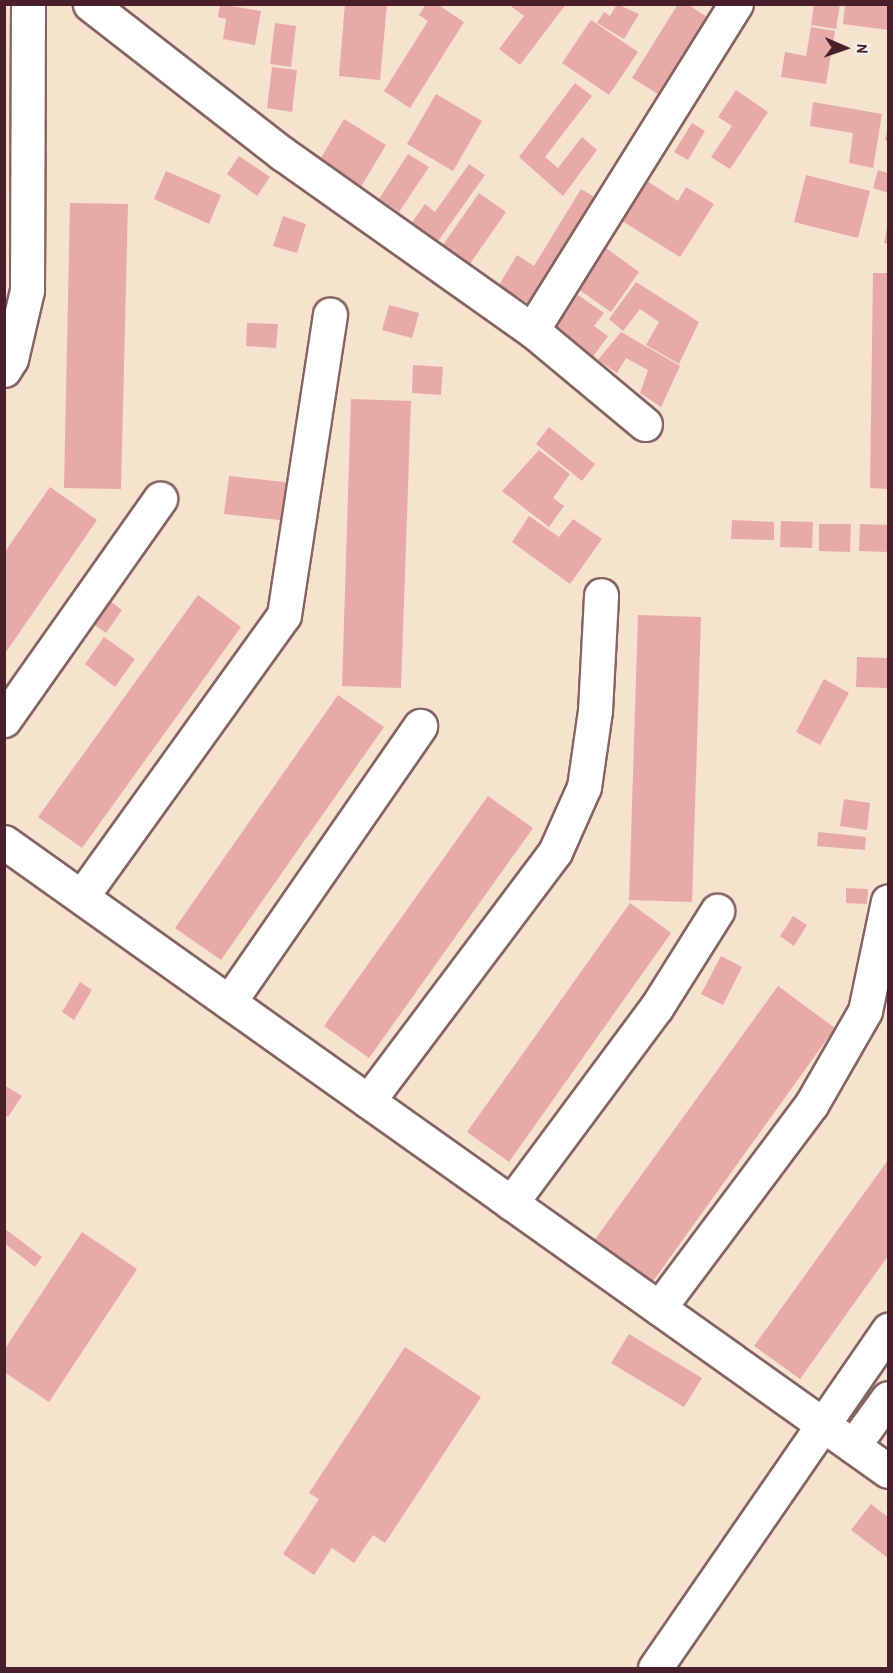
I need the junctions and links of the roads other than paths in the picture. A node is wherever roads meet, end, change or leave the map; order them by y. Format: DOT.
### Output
graph roads {
  1 [pos="23,4"];
  2 [pos="28,4"];
  3 [pos="90,4"];
  4 [pos="736,4"];
  5 [pos="4,36"];
  6 [pos="330,315"];
  7 [pos="532,330"];
  8 [pos="4,370"];
  9 [pos="645,424"];
  10 [pos="160,499"];
  11 [pos="601,595"];
  12 [pos="4,720"];
  13 [pos="420,726"];
  14 [pos="4,842"];
  15 [pos="81,896"];
  16 [pos="888,901"];
  17 [pos="717,911"];
  18 [pos="229,1002"];
  19 [pos="368,1101"];
  20 [pos="511,1203"];
  21 [pos="659,1308"];
  22 [pos="888,1330"];
  23 [pos="888,1398"];
  24 [pos="822,1424"];
  25 [pos="853,1446"];
  26 [pos="888,1472"];
  27 [pos="655,1668"];
  1 -- 5 [label="street"];
  2 -- 8 [label="street"];
  3 -- 7 [label="street"];
  4 -- 7 [label="street"];
  6 -- 15 [label="street"];
  7 -- 9 [label="street"];
  10 -- 12 [label="street"];
  11 -- 19 [label="street"];
  13 -- 18 [label="street"];
  14 -- 15 [label="street"];
  15 -- 18 [label="street"];
  16 -- 21 [label="street"];
  17 -- 20 [label="street"];
  18 -- 19 [label="street"];
  19 -- 20 [label="street"];
  20 -- 21 [label="street"];
  21 -- 24 [label="street"];
  22 -- 24 [label="street"];
  23 -- 25 [label="street"];
  24 -- 25 [label="street"];
  24 -- 27 [label="street"];
  25 -- 26 [label="street"];
}
